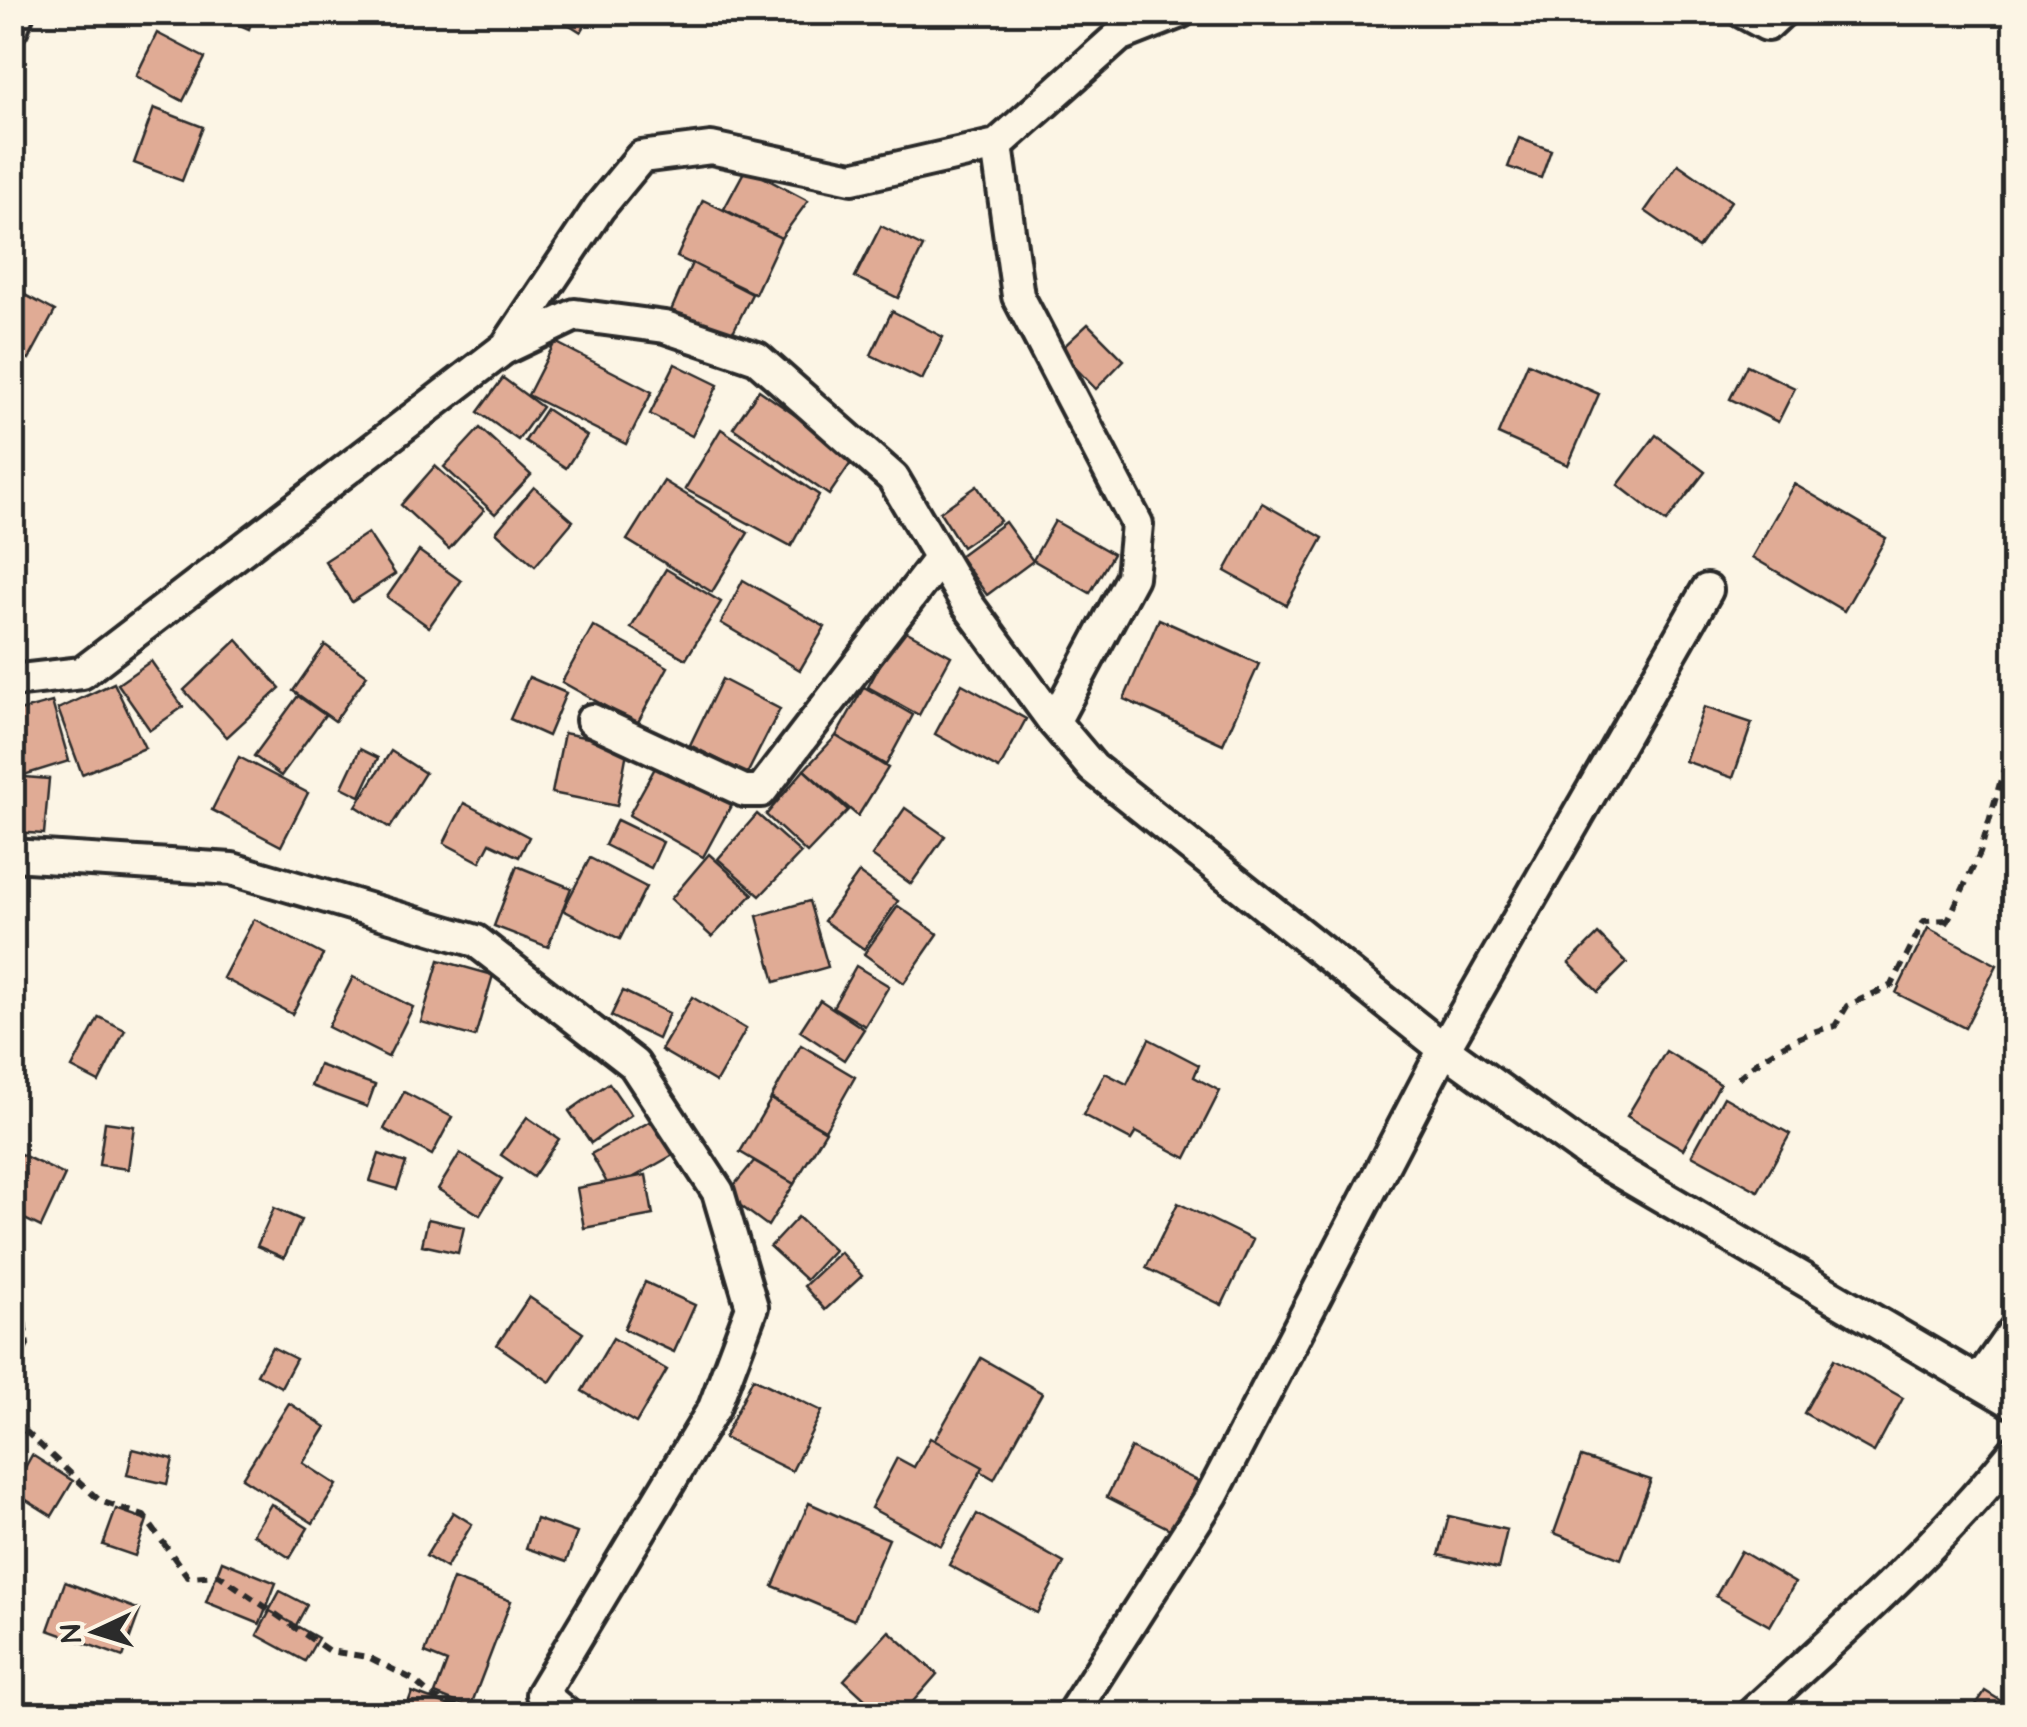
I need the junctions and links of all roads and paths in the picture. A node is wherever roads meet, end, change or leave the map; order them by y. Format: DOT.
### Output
graph roads {
  1 [pos="18,12"];
  2 [pos="1180,12"];
  3 [pos="1743,12"];
  4 [pos="1781,12"];
  5 [pos="12,28"];
  6 [pos="997,145"];
  7 [pos="506,347"];
  8 [pos="940,558"];
  9 [pos="1707,590"];
  10 [pos="12,682"];
  11 [pos="592,720"];
  12 [pos="1054,722"];
  13 [pos="2014,734"];
  14 [pos="12,855"];
  15 [pos="1444,1049"];
  16 [pos="1738,1078"];
  17 [pos="12,1253"];
  18 [pos="2014,1331"];
  19 [pos="12,1374"];
  20 [pos="1978,1381"];
  21 [pos="12,1398"];
  22 [pos="2014,1403"];
  23 [pos="2014,1452"];
  24 [pos="538,1704"];
  25 [pos="493,1714"];
  26 [pos="566,1714"];
  27 [pos="1072,1714"];
  28 [pos="1752,1714"];
  1 -- 5 [label="street"];
  2 -- 6 [label="street"];
  3 -- 4 [label="street"];
  6 -- 7 [label="street"];
  6 -- 12 [label="street"];
  7 -- 8 [label="street"];
  7 -- 10 [label="street"];
  8 -- 11 [label="street"];
  8 -- 12 [label="street"];
  9 -- 15 [label="street"];
  12 -- 15 [label="street"];
  13 -- 16 [label="path"];
  14 -- 24 [label="street"];
  15 -- 20 [label="street"];
  15 -- 27 [label="street"];
  17 -- 19 [label="path"];
  18 -- 20 [label="street"];
  20 -- 22 [label="street"];
  21 -- 25 [label="path"];
  23 -- 28 [label="street"];
  24 -- 26 [label="street"];
}
